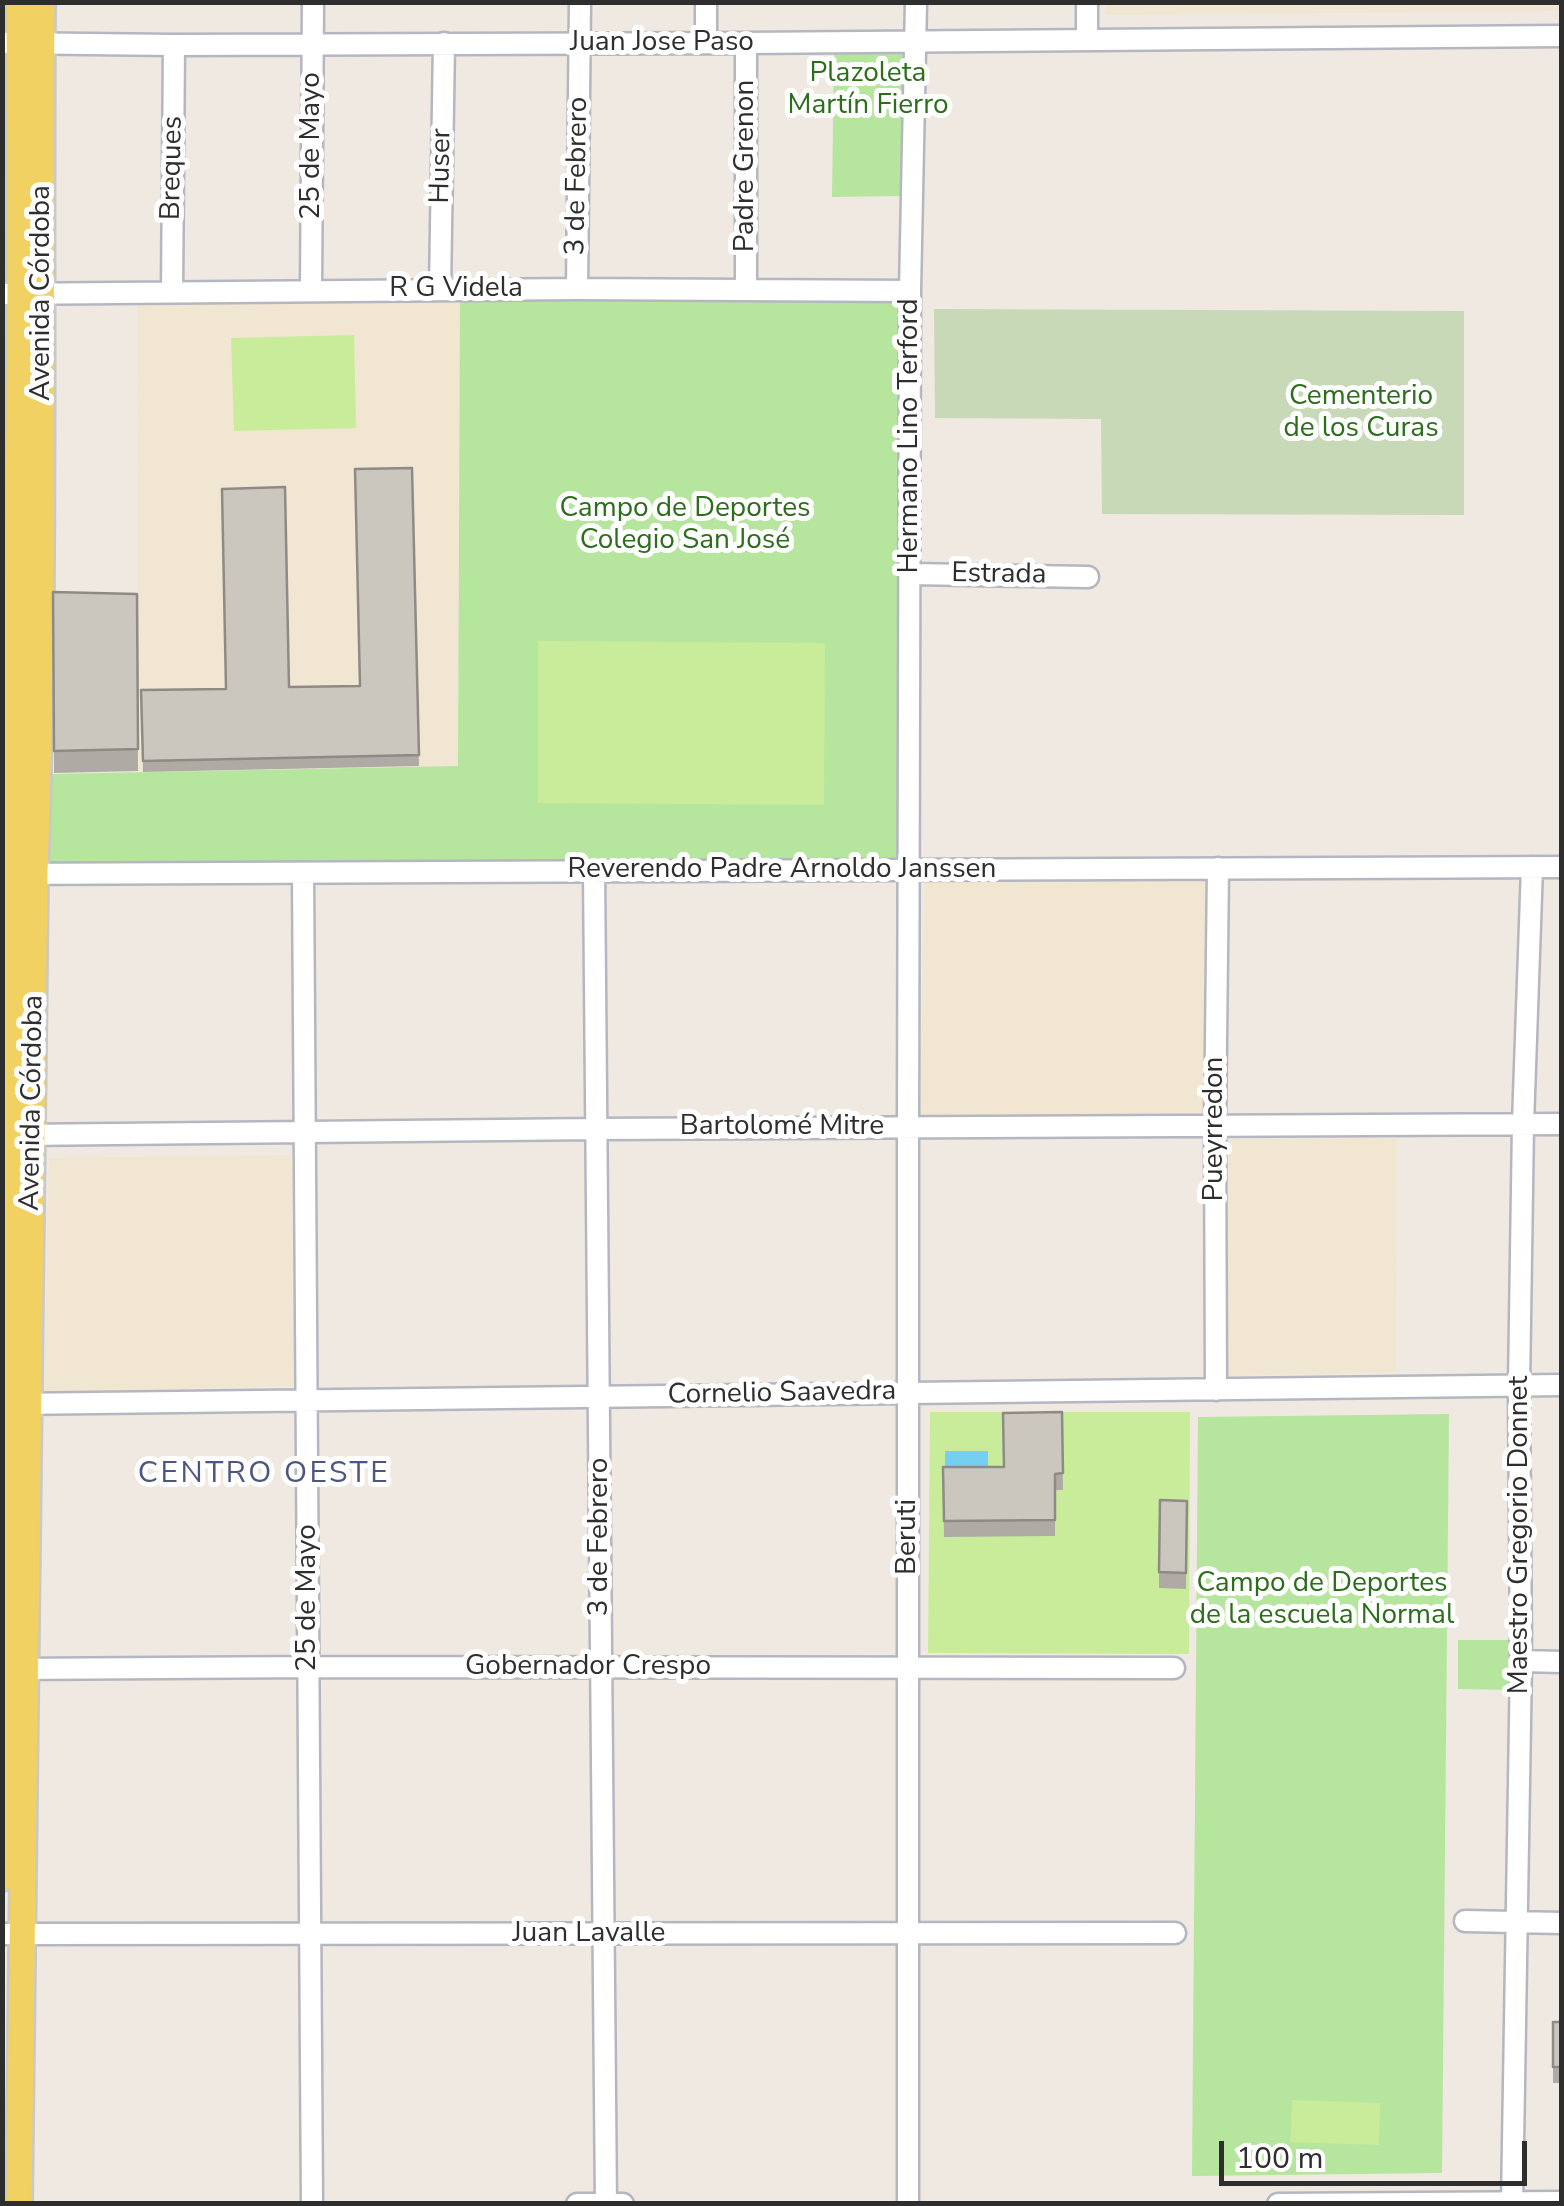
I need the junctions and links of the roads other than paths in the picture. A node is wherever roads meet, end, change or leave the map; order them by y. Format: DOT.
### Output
graph roads {
  1 [pos="19,2"];
  2 [pos="42,2"];
  3 [pos="313,2"];
  4 [pos="580,2"];
  5 [pos="706,2"];
  6 [pos="916,2"];
  7 [pos="1087,2"];
  8 [pos="1562,36"];
  9 [pos="1086,39"];
  10 [pos="915,41"];
  11 [pos="21,42"];
  12 [pos="580,42"];
  13 [pos="706,42"];
  14 [pos="444,43"];
  15 [pos="746,43"];
  16 [pos="312,44"];
  17 [pos="174,45"];
  18 [pos="577,288"];
  19 [pos="746,288"];
  20 [pos="440,289"];
  21 [pos="311,290"];
  22 [pos="910,291"];
  23 [pos="172,292"];
  24 [pos="22,293"];
  25 [pos="910,574"];
  26 [pos="10,577"];
  27 [pos="1088,577"];
  28 [pos="1562,866"];
  29 [pos="1532,867"];
  30 [pos="1218,868"];
  31 [pos="910,870"];
  32 [pos="594,872"];
  33 [pos="303,873"];
  34 [pos="17,874"];
  35 [pos="1523,1124"];
  36 [pos="1562,1124"];
  37 [pos="908,1126"];
  38 [pos="1215,1126"];
  39 [pos="596,1129"];
  40 [pos="305,1131"];
  41 [pos="16,1135"];
  42 [pos="1519,1384"];
  43 [pos="1562,1385"];
  44 [pos="1216,1390"];
  45 [pos="908,1393"];
  46 [pos="598,1396"];
  47 [pos="306,1398"];
  48 [pos="13,1404"];
  49 [pos="1520,1661"];
  50 [pos="1562,1662"];
  51 [pos="309,1667"];
  52 [pos="601,1667"];
  53 [pos="908,1668"];
  54 [pos="1174,1668"];
  55 [pos="11,1669"];
  56 [pos="2,1878"];
  57 [pos="1465,1921"];
  58 [pos="1518,1923"];
  59 [pos="1562,1923"];
  60 [pos="908,1932"];
  61 [pos="1175,1932"];
  62 [pos="12,1934"];
  63 [pos="310,1934"];
  64 [pos="603,1934"];
  65 [pos="1512,2202"];
  66 [pos="1562,2202"];
  67 [pos="606,2203"];
  68 [pos="20,2204"];
  69 [pos="312,2204"];
  70 [pos="577,2204"];
  71 [pos="622,2204"];
  72 [pos="908,2204"];
  73 [pos="1278,2204"];
  1 -- 11 [label="main road, Avenida Córdoba"];
  2 -- 11 [label="main road, Avenida Córdoba"];
  3 -- 16 [label="street, 25 de Mayo"];
  4 -- 12 [label="street, 3 de Febrero"];
  5 -- 13 [label="street"];
  6 -- 10 [label="street, Hermano Lino Terford"];
  7 -- 9 [label="street"];
  8 -- 9 [label="street, Juan Jose Paso"];
  9 -- 10 [label="street, Juan Jose Paso"];
  10 -- 15 [label="street, Juan Jose Paso"];
  10 -- 22 [label="street, Hermano Lino Terford"];
  11 -- 17 [label="street, Juan Jose Paso"];
  11 -- 24 [label="main road, Avenida Córdoba"];
  12 -- 13 [label="street, Juan Jose Paso"];
  12 -- 14 [label="street, Juan Jose Paso"];
  12 -- 18 [label="street, 3 de Febrero"];
  13 -- 15 [label="street, Juan Jose Paso"];
  14 -- 16 [label="street, Juan Jose Paso"];
  14 -- 20 [label="street, Huser"];
  15 -- 19 [label="street, Padre Grenon"];
  16 -- 17 [label="street, Juan Jose Paso"];
  16 -- 21 [label="street, 25 de Mayo"];
  17 -- 23 [label="street, Breques"];
  18 -- 19 [label="street, R G Videla"];
  18 -- 20 [label="street, R G Videla"];
  19 -- 22 [label="street, R G Videla"];
  20 -- 21 [label="street, R G Videla"];
  21 -- 23 [label="street, R G Videla"];
  22 -- 25 [label="street, Hermano Lino Terford"];
  23 -- 24 [label="street, R G Videla"];
  24 -- 26 [label="main road, Avenida Córdoba"];
  24 -- 34 [label="main road, Avenida Córdoba"];
  25 -- 27 [label="street, Estrada"];
  25 -- 31 [label="street, Hermano Lino Terford"];
  26 -- 34 [label="main road, Avenida Córdoba"];
  28 -- 29 [label="street, Reverendo Padre Arnoldo Janssen"];
  29 -- 30 [label="street, Reverendo Padre Arnoldo Janssen"];
  29 -- 35 [label="street, Maestro Gregorio Donnet"];
  30 -- 31 [label="street, Reverendo Padre Arnoldo Janssen"];
  30 -- 38 [label="street, Pueyrredon"];
  31 -- 32 [label="street, Reverendo Padre Arnoldo Janssen"];
  31 -- 37 [label="street, Beruti"];
  32 -- 33 [label="street, Reverendo Padre Arnoldo Janssen"];
  32 -- 39 [label="street, 3 de Febrero"];
  33 -- 34 [label="street, Reverendo Padre Arnoldo Janssen"];
  33 -- 40 [label="street, 25 de Mayo"];
  34 -- 41 [label="main road, Avenida Córdoba"];
  35 -- 36 [label="street, Bartolomé Mitre"];
  35 -- 38 [label="street, Bartolomé Mitre"];
  35 -- 42 [label="street, Maestro Gregorio Donnet"];
  37 -- 38 [label="street, Bartolomé Mitre"];
  37 -- 39 [label="street, Bartolomé Mitre"];
  37 -- 45 [label="street, Beruti"];
  38 -- 44 [label="street, Pueyrredon"];
  39 -- 40 [label="street, Bartolomé Mitre"];
  39 -- 46 [label="street, 3 de Febrero"];
  40 -- 41 [label="street, Bartolomé Mitre"];
  40 -- 47 [label="street, 25 de Mayo"];
  41 -- 48 [label="main road, Avenida Córdoba"];
  42 -- 43 [label="street, Cornelio Saavedra"];
  42 -- 44 [label="street, Cornelio Saavedra"];
  42 -- 49 [label="street, Maestro Gregorio Donnet"];
  44 -- 45 [label="street, Cornelio Saavedra"];
  45 -- 46 [label="street, Cornelio Saavedra"];
  45 -- 53 [label="street, Beruti"];
  46 -- 47 [label="street, Cornelio Saavedra"];
  46 -- 52 [label="street, 3 de Febrero"];
  47 -- 48 [label="street, Cornelio Saavedra"];
  47 -- 51 [label="street, 25 de Mayo"];
  48 -- 55 [label="main road, Avenida Córdoba"];
  49 -- 50 [label="street"];
  49 -- 58 [label="street, Maestro Gregorio Donnet"];
  51 -- 52 [label="street, Gobernador Crespo"];
  51 -- 55 [label="street, Gobernador Crespo"];
  51 -- 63 [label="street, 25 de Mayo"];
  52 -- 53 [label="street, Gobernador Crespo"];
  52 -- 64 [label="street, 3 de Febrero"];
  53 -- 54 [label="street, Gobernador Crespo"];
  53 -- 60 [label="street, Beruti"];
  55 -- 56 [label="main road, Avenida Córdoba"];
  55 -- 62 [label="main road, Avenida Córdoba"];
  57 -- 58 [label="street"];
  58 -- 59 [label="street"];
  58 -- 65 [label="street, Maestro Gregorio Donnet"];
  60 -- 61 [label="street, Juan Lavalle"];
  60 -- 64 [label="street, Juan Lavalle"];
  60 -- 72 [label="street, Beruti"];
  62 -- 63 [label="street, Juan Lavalle"];
  62 -- 68 [label="main road, Avenida Córdoba"];
  63 -- 64 [label="street, Juan Lavalle"];
  63 -- 69 [label="street, 25 de Mayo"];
  64 -- 67 [label="street, 3 de Febrero"];
  65 -- 66 [label="street"];
  65 -- 73 [label="street"];
  67 -- 70 [label="street"];
  67 -- 71 [label="street"];
}
